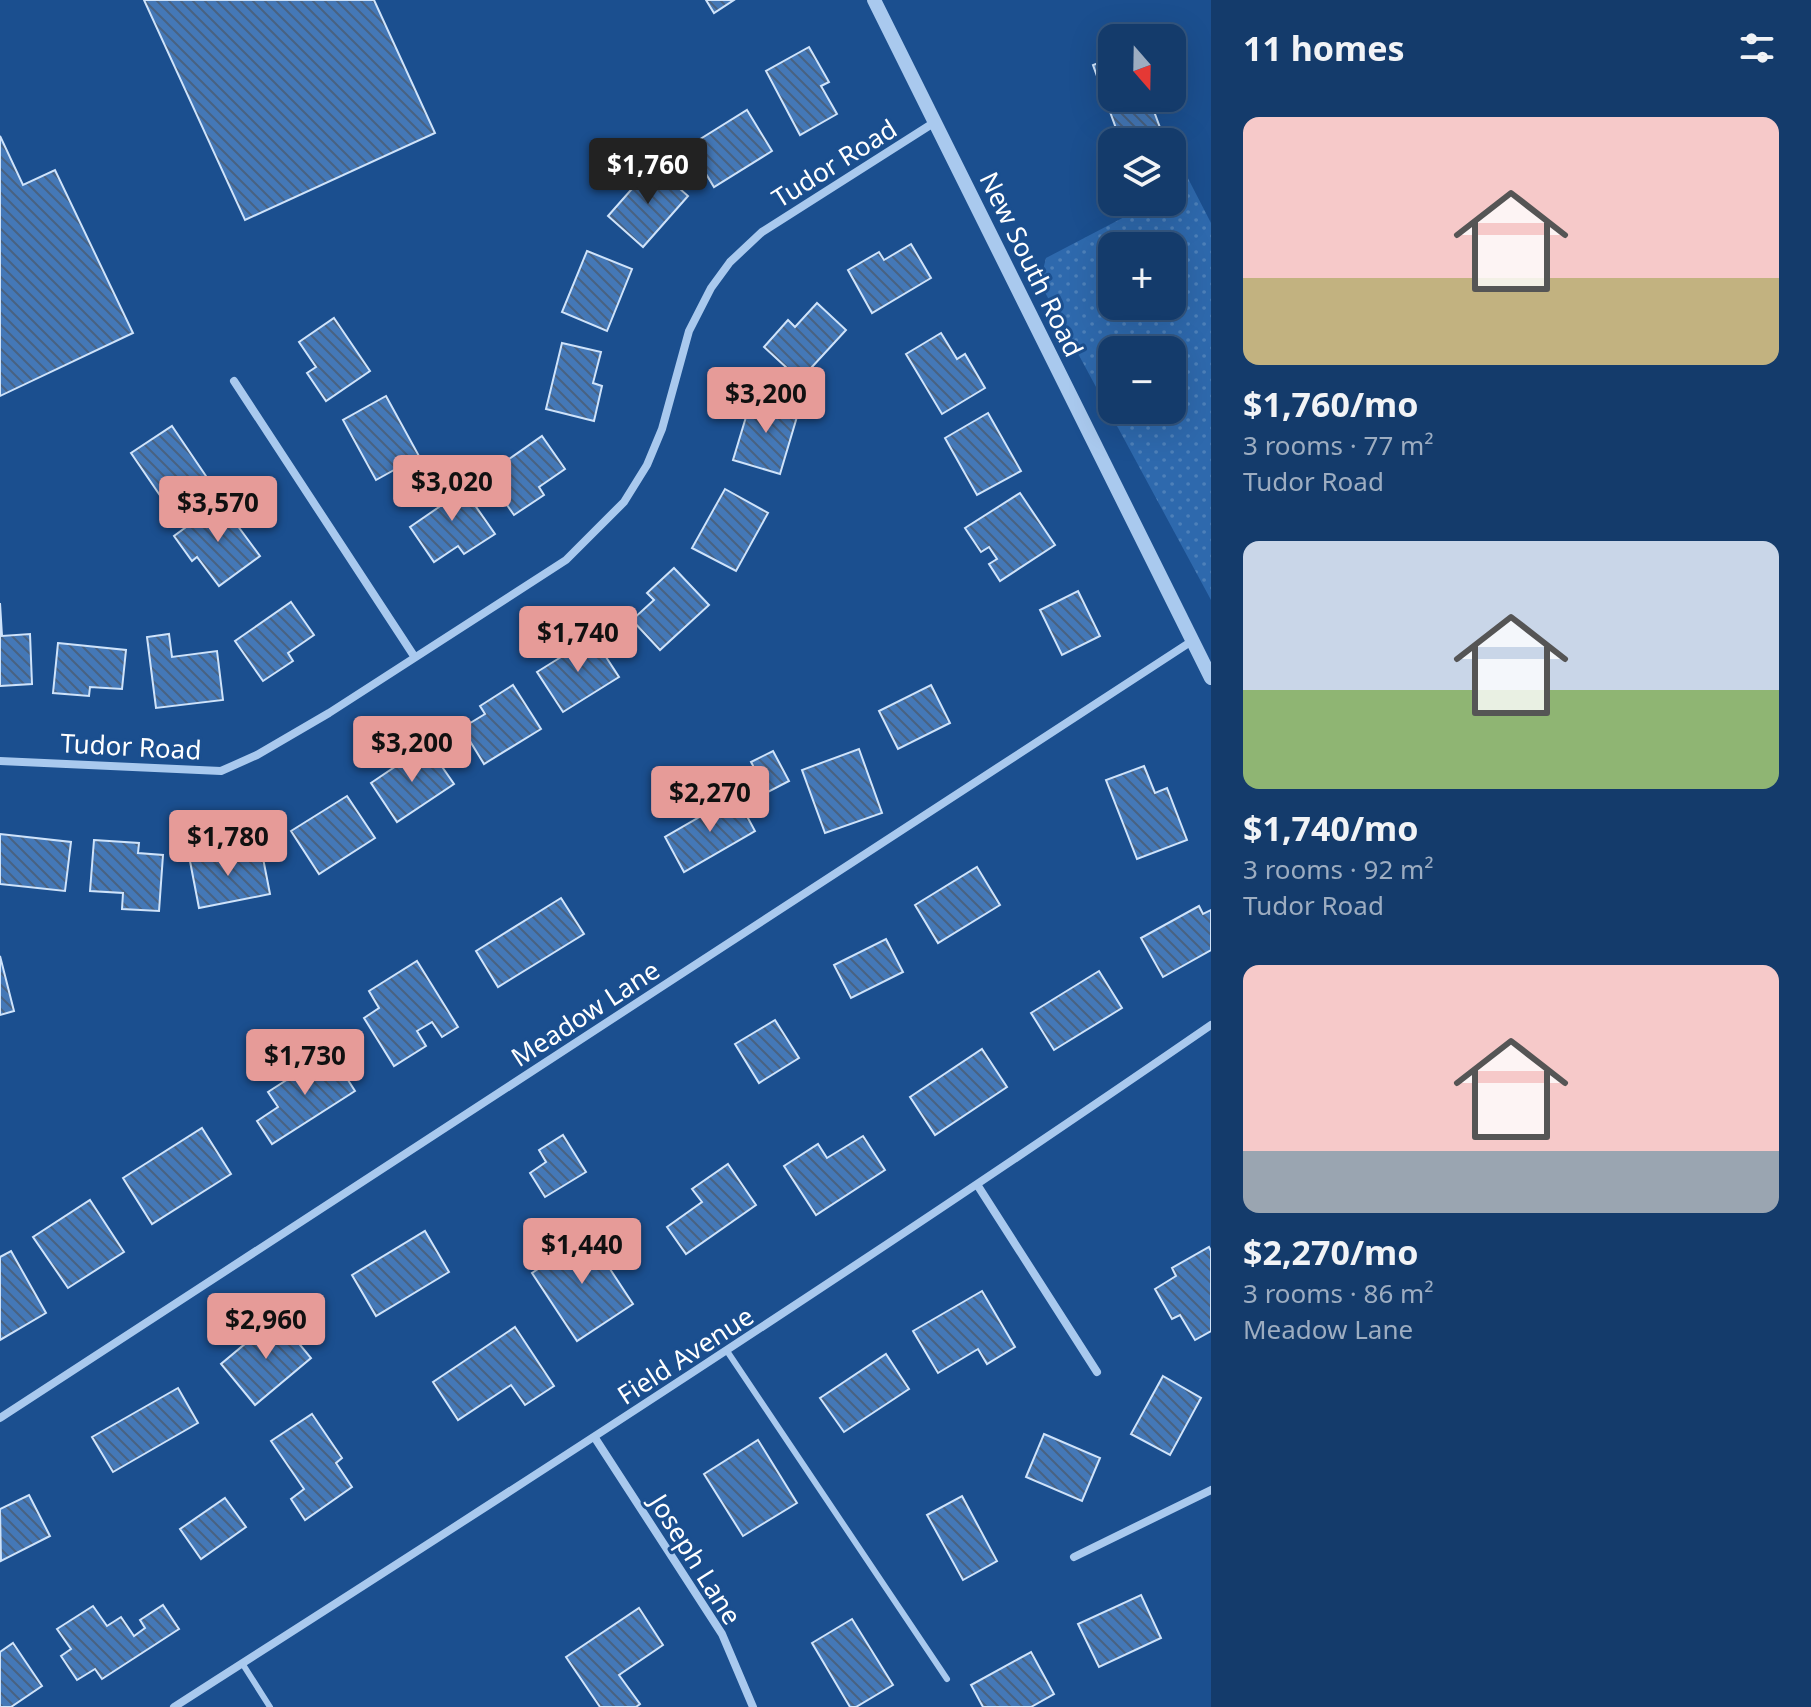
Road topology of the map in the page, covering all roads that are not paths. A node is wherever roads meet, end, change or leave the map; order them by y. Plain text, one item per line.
1 (874, 0) edge
2 (935, 122) junction
3 (234, 381) dead end
4 (1192, 641) junction
5 (414, 656) junction
6 (1211, 678) edge
7 (0, 761) edge
8 (1211, 1025) edge
9 (978, 1186) junction
10 (727, 1351) junction
11 (1097, 1372) dead end
12 (0, 1418) edge
13 (595, 1438) junction
14 (1211, 1490) edge
15 (1074, 1557) dead end
16 (242, 1663) junction
17 (947, 1679) dead end
18 (174, 1707) edge
19 (270, 1707) edge
20 (753, 1707) edge

1 - 2 street, New South Road
2 - 4 street, New South Road
2 - 5 street, Tudor Road
3 - 5 street
4 - 6 street, New South Road
4 - 12 street, Meadow Lane
5 - 7 street, Tudor Road
8 - 9 street, Field Avenue
9 - 10 street, Field Avenue
9 - 11 street
10 - 13 street, Field Avenue
10 - 17 lane
13 - 16 street, Field Avenue
13 - 20 street, Joseph Lane
14 - 15 street
16 - 18 street, Field Avenue
16 - 19 lane

